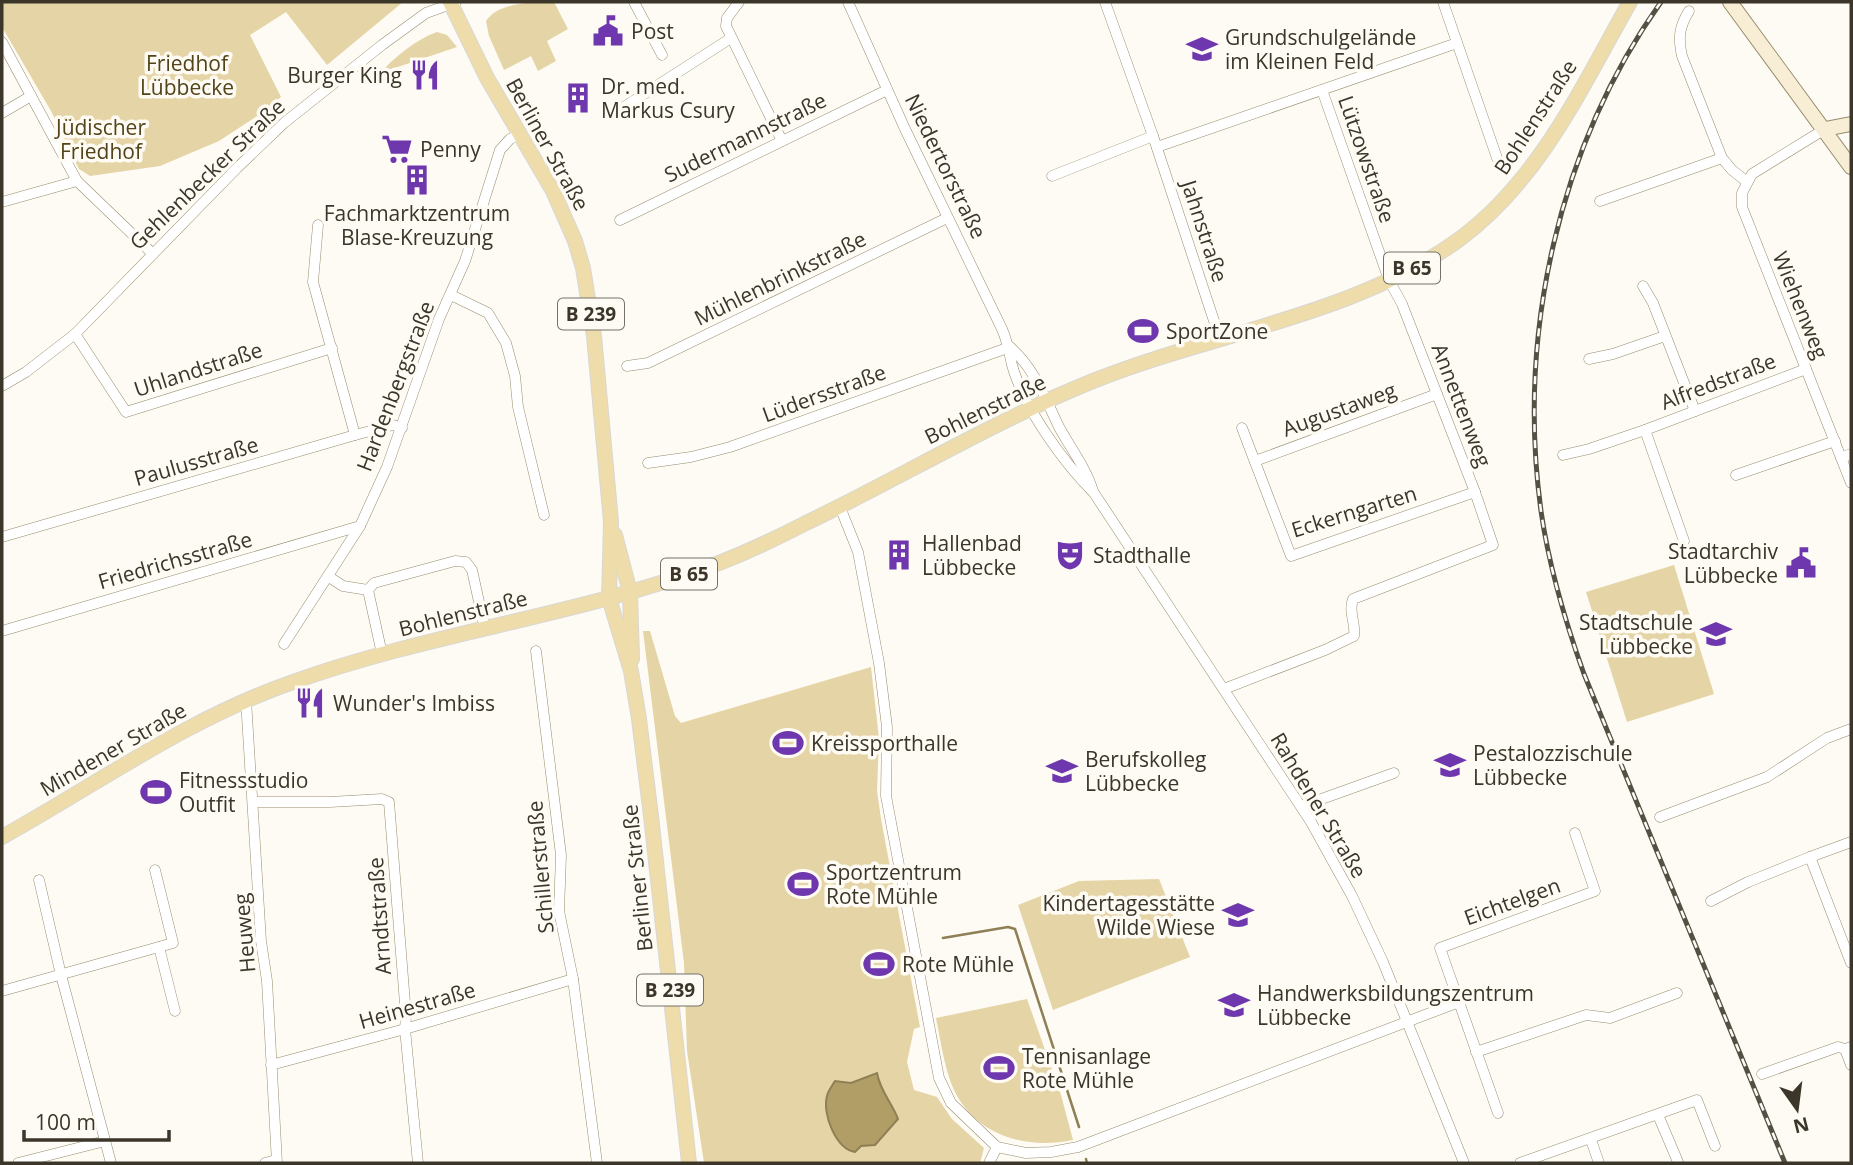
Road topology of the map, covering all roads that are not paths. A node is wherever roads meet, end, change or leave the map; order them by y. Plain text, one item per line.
1 (452, 2) edge
2 (634, 2) edge
3 (739, 2) edge
4 (848, 2) edge
5 (1105, 2) edge
6 (1443, 2) edge
7 (1630, 2) edge
8 (1730, 2) edge
9 (1689, 11) dead end
10 (731, 38) junction
11 (2, 42) edge
12 (1457, 43) junction
13 (662, 55) dead end
14 (887, 90) junction
15 (1322, 90) junction
16 (32, 96) junction
17 (2, 113) edge
18 (613, 114) dead end
19 (1851, 124) edge
20 (1825, 129) junction
21 (521, 133) junction
22 (1153, 136) junction
23 (782, 141) junction
24 (1157, 147) junction
25 (1722, 158) junction
26 (1502, 166) dead end
27 (1851, 167) edge
28 (1052, 176) dead end
29 (77, 181) junction
30 (1746, 181) junction
31 (1601, 201) dead end
32 (2, 202) edge
33 (947, 218) junction
34 (620, 220) dead end
35 (318, 225) dead end
36 (153, 254) junction
37 (1389, 280) junction
38 (1643, 286) dead end
39 (451, 295) junction
40 (75, 334) junction
41 (1665, 336) junction
42 (1220, 339) junction
43 (1010, 347) junction
44 (332, 348) junction
45 (1589, 359) dead end
46 (627, 366) dead end
47 (1806, 369) junction
48 (2, 386) edge
49 (1437, 394) junction
50 (1047, 401) junction
51 (1031, 408) junction
52 (1695, 411) junction
53 (402, 428) junction
54 (1242, 428) dead end
55 (1645, 430) junction
56 (355, 435) junction
57 (1835, 441) junction
58 (1563, 455) dead end
59 (1846, 456) edge
60 (1255, 461) junction
61 (648, 463) dead end
62 (1737, 475) dead end
63 (1851, 483) edge
64 (1475, 492) junction
65 (1094, 493) junction
66 (840, 507) junction
67 (544, 515) dead end
68 (611, 522) junction
69 (360, 526) junction
70 (2, 537) edge
71 (1684, 541) dead end
72 (329, 577) junction
73 (368, 590) junction
74 (630, 592) junction
75 (609, 598) junction
76 (485, 629) junction
77 (2, 631) edge
78 (284, 645) dead end
79 (536, 651) dead end
80 (382, 654) junction
81 (631, 671) junction
82 (1224, 689) junction
83 (246, 700) junction
84 (1851, 729) edge
85 (1394, 773) dead end
86 (254, 802) junction
87 (1302, 806) junction
88 (1660, 817) dead end
89 (1575, 833) dead end
90 (2, 837) edge
91 (1851, 842) edge
92 (1810, 857) junction
93 (155, 870) dead end
94 (39, 880) dead end
95 (1712, 901) dead end
96 (159, 947) junction
97 (1851, 963) edge
98 (61, 975) junction
99 (573, 979) junction
100 (2, 991) edge
101 (1677, 993) dead end
102 (1459, 1002) junction
103 (175, 1011) dead end
104 (1408, 1021) junction
105 (405, 1030) junction
106 (1848, 1048) edge
107 (1476, 1052) junction
108 (271, 1065) junction
109 (1851, 1065) edge
110 (1762, 1074) dead end
111 (1498, 1113) dead end
112 (1658, 1115) junction
113 (105, 1140) junction
114 (1591, 1140) junction
115 (1715, 1146) dead end
116 (997, 1147) junction
117 (277, 1162) edge
118 (1678, 1162) edge
119 (18, 1163) edge
120 (111, 1163) edge
121 (265, 1163) edge
122 (418, 1163) edge
123 (597, 1163) edge
124 (689, 1163) edge
125 (989, 1163) edge
126 (1464, 1163) edge
127 (1520, 1163) edge
128 (1600, 1163) edge

1 - 21 main road, Berliner Straße / B 239
1 - 36 street, Gehlenbecker Straße
2 - 13 street
3 - 10 street
4 - 14 street, Niedertorstraße
5 - 22 street, Jahnstraße
6 - 12 street
7 - 37 main road, Bohlenstraße / B 65
8 - 20 street
9 - 25 street
10 - 18 street
10 - 23 street
11 - 16 street
12 - 15 street, Lützowstraße
12 - 26 street
14 - 23 street, Sudermannstraße
14 - 33 street, Niedertorstraße
15 - 24 street, Lützowstraße
15 - 37 street, Lützowstraße
16 - 17 street
16 - 29 street
19 - 20 street
20 - 27 street
20 - 30 street
21 - 39 street, Hardenbergstraße
21 - 68 main road, Berliner Straße / B 239
22 - 24 street, Jahnstraße
22 - 28 street
23 - 34 street, Sudermannstraße
24 - 42 street, Jahnstraße
25 - 30 street
25 - 31 street
29 - 32 street
29 - 36 street
30 - 47 street, Wiehenweg
33 - 43 street, Niedertorstraße
33 - 46 street, Mühlenbrinkstraße
35 - 44 street
36 - 40 street, Gehlenbecker Straße
37 - 42 main road, Bohlenstraße / B 65
37 - 49 street, Annettenweg
38 - 41 street
39 - 53 street, Hardenbergstraße
39 - 67 street
40 - 44 street, Uhlandstraße
40 - 48 street, Gehlenbecker Straße
41 - 45 street
41 - 52 street
42 - 50 main road, Bohlenstraße / B 65
43 - 50 street, Niedertorstraße
43 - 51 street, Niedertorstraße
43 - 61 street, Lüdersstraße
44 - 56 street
47 - 52 street, Alfredstraße
47 - 57 street, Wiehenweg
49 - 60 street, Augustaweg
49 - 64 street, Annettenweg
50 - 51 main road, Bohlenstraße
50 - 65 street, Rahdener Straße
51 - 65 street, Rahdener Straße
51 - 66 main road, Bohlenstraße / B 65
52 - 55 street, Alfredstraße
53 - 56 street, Paulusstraße
53 - 69 street, Hardenbergstraße
54 - 60 street, Eckerngarten
55 - 58 street, Alfredstraße
55 - 71 street, Alfredstraße
56 - 70 street, Paulusstraße
57 - 59 street, Wiehenweg
57 - 62 street
59 - 63 street, Wiehenweg
60 - 64 street, Eckerngarten
64 - 82 street, Annettenweg
65 - 82 street, Rahdener Straße
66 - 74 main road, Bohlenstraße / B 65
66 - 116 street
68 - 74 main road, Berliner Straße / B 239
68 - 75 main road, Berliner Straße / B 239
69 - 72 street, Hardenbergstraße
69 - 77 street, Friedrichsstraße
72 - 73 street
72 - 78 street, Hardenbergstraße
73 - 76 street
73 - 80 street
74 - 75 main road, Bohlenstraße / B 65
74 - 81 main road, Berliner Straße / B 239
75 - 76 main road, Bohlenstraße / B 65
75 - 81 main road, Berliner Straße / B 239
76 - 80 main road, Bohlenstraße / B 65
79 - 99 street, Schillerstraße
80 - 83 main road, Bohlenstraße / B 65
81 - 124 main road, Berliner Straße / B 239
82 - 87 street, Rahdener Straße
83 - 86 street, Heuweg
83 - 90 main road, Mindener Straße / B 65
84 - 88 street
85 - 87 street
86 - 105 street, Arndtstraße
86 - 108 street, Heuweg
87 - 104 street, Rahdener Straße
89 - 102 street, Eichtelgen
91 - 92 street
92 - 95 street
92 - 97 street
93 - 96 street
94 - 98 street
96 - 98 street
96 - 103 street
98 - 100 street
98 - 113 street
99 - 105 street, Heinestraße
99 - 123 street, Schillerstraße
101 - 107 street
102 - 104 street
102 - 107 street, Eichtelgen
104 - 116 street
104 - 126 street, Rahdener Straße
105 - 108 street, Heinestraße
105 - 122 street, Arndtstraße
106 - 109 street
106 - 110 street
107 - 111 street, Eichtelgen
108 - 117 street, Heuweg
112 - 114 street
112 - 115 street
112 - 118 street
113 - 119 street
113 - 120 street
114 - 127 street
114 - 128 street
116 - 125 street
117 - 121 street

